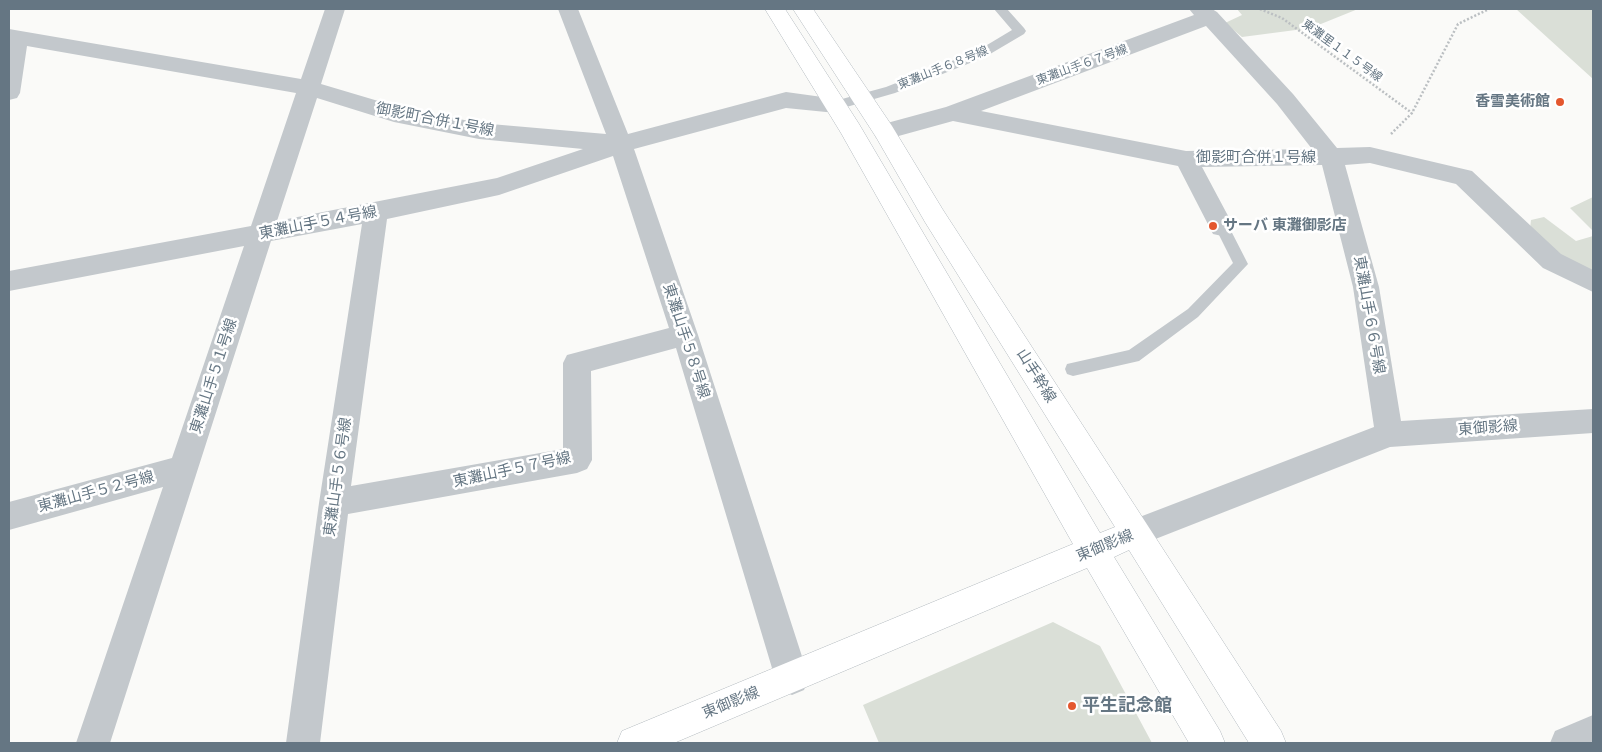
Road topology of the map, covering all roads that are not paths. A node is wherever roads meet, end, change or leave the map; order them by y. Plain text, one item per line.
1 (335, 9) edge
2 (568, 9) edge
3 (775, 9) edge
4 (803, 9) edge
5 (1000, 9) edge
6 (1205, 13) edge
7 (13, 37) edge
8 (309, 88) junction
9 (9, 93) edge
10 (849, 101) junction
11 (953, 113) junction
12 (884, 132) junction
13 (621, 144) junction
14 (1331, 158) junction
15 (1186, 159) junction
16 (376, 212) junction
17 (1222, 227) joint
18 (259, 234) junction
19 (9, 281) edge
20 (1593, 282) edge
21 (685, 336) junction
22 (1073, 369) dead end
23 (1593, 421) edge
24 (1389, 434) junction
25 (184, 468) junction
26 (334, 504) junction
27 (9, 516) edge
28 (1136, 533) junction
29 (1094, 550) junction
30 (792, 678) junction
31 (1593, 732) edge
32 (93, 743) edge
33 (303, 743) edge
34 (634, 743) edge
35 (1208, 743) edge
36 (1269, 743) edge
37 (1567, 743) edge

1 - 8 street, 東灘山手５１号線
2 - 13 street, 東灘山手５８号線
3 - 10 street, 山手幹線
4 - 10 street, 山手幹線
5 - 10 lane, 東灘山手６８号線
6 - 11 street, 東灘山手６７号線
6 - 14 street, 東灘山手６６号線
7 - 8 street, 御影町合併１号線
7 - 9 street
8 - 13 street, 御影町合併１号線
8 - 18 street, 東灘山手５１号線
10 - 12 street, 山手幹線
10 - 13 street, 御影町合併１号線
10 - 29 street, 山手幹線
11 - 12 street, 御影町合併１号線
11 - 15 street, 御影町合併１号線
12 - 28 street, 山手幹線
13 - 16 street, 東灘山手５４号線
13 - 21 street, 東灘山手５８号線
14 - 15 street, 御影町合併１号線
14 - 20 street, 御影町合併１号線
14 - 24 street, 東灘山手６６号線
15 - 17 street
16 - 18 street, 東灘山手５４号線
16 - 26 street, 東灘山手５６号線
17 - 22 lane
18 - 19 street, 東灘山手５４号線
18 - 25 street, 東灘山手５１号線
21 - 26 street, 東灘山手５７号線
21 - 30 street, 東灘山手５８号線
23 - 24 street, 東御影線
24 - 28 street, 東御影線
25 - 27 street, 東灘山手５２号線
25 - 32 street, 東灘山手５１号線
26 - 33 street, 東灘山手５６号線
28 - 29 street, 東御影線
28 - 36 street, 山手幹線
29 - 30 street, 東御影線
29 - 35 street, 山手幹線
30 - 34 street, 東御影線
31 - 37 street

